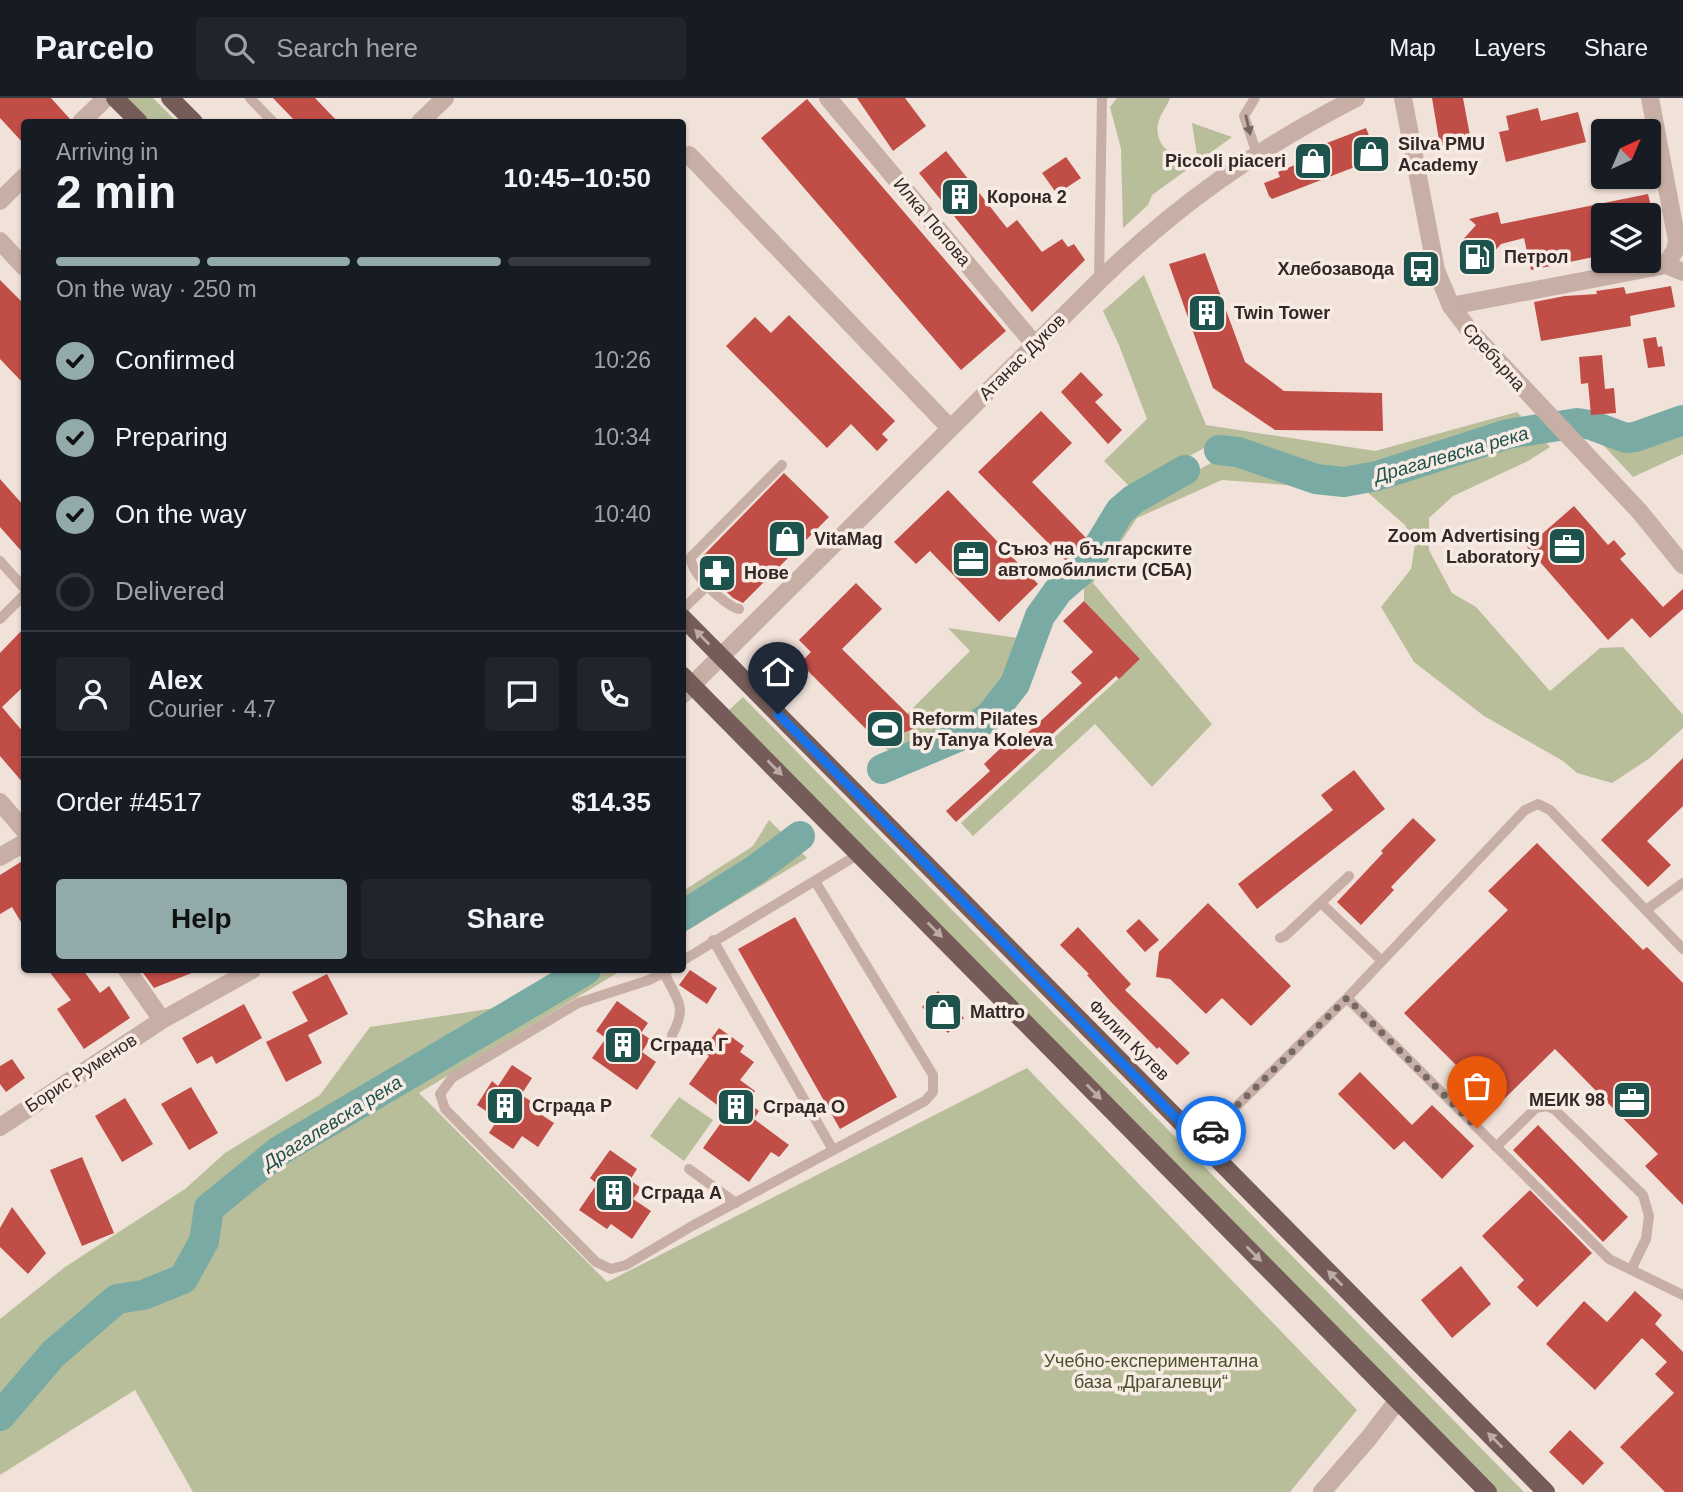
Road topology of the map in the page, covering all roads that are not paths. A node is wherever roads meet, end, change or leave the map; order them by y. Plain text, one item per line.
1 (106, 98) edge
2 (115, 98) edge
3 (170, 98) edge
4 (250, 98) edge
5 (445, 98) edge
6 (828, 98) edge
7 (1102, 98) edge
8 (1255, 98) edge
9 (1356, 98) edge
10 (1403, 98) edge
11 (1650, 98) edge
12 (84, 119) edge
13 (136, 119) edge
14 (191, 119) edge
15 (270, 119) edge
16 (423, 119) edge
17 (1257, 154) junction
18 (689, 155) dead end
19 (21, 180) edge
20 (0, 201) edge
21 (0, 241) edge
22 (21, 264) edge
23 (1666, 265) junction
24 (1683, 272) edge
25 (1099, 281) junction
26 (1451, 306) junction
27 (1035, 345) junction
28 (950, 428) junction
29 (782, 465) dead end
30 (0, 561) edge
31 (1683, 565) edge
32 (21, 585) edge
33 (708, 585) junction
34 (21, 598) edge
35 (686, 606) edge
36 (739, 609) dead end
37 (0, 619) edge
38 (686, 621) edge
39 (721, 656) junction
40 (686, 685) edge
41 (0, 802) edge
42 (21, 826) edge
43 (21, 845) edge
44 (859, 854) junction
45 (0, 857) edge
46 (1349, 876) dead end
47 (815, 881) junction
48 (1683, 883) edge
49 (1321, 904) junction
50 (1646, 910) junction
51 (1280, 938) dead end
52 (713, 940) junction
53 (1683, 949) edge
54 (686, 958) edge
55 (1382, 961) junction
56 (129, 973) edge
57 (247, 973) edge
58 (661, 973) edge
59 (667, 973) edge
60 (1347, 998) junction
61 (162, 1020) junction
62 (672, 1035) dead end
63 (0, 1127) edge
64 (1200, 1142) junction
65 (1496, 1147) junction
66 (833, 1150) junction
67 (689, 1169) dead end
68 (736, 1203) junction
69 (1631, 1270) junction
70 (1683, 1295) edge
71 (1398, 1400) junction
72 (1322, 1492) edge
73 (1488, 1492) edge
74 (1546, 1492) edge

1 - 12 street
2 - 13 main road
3 - 14 main road
4 - 15 lane
5 - 16 street
6 - 27 street, Илка Попова
7 - 25 lane
8 -> 17 lane
9 - 17 street, Атанас Дуков
10 - 26 street, Сребърна
11 - 23 street
17 - 25 street, Атанас Дуков
18 - 28 street
19 - 20 street
21 - 22 street
23 - 24 street
23 - 26 street
25 - 27 street, Атанас Дуков
26 - 31 street, Сребърна
27 - 28 street, Атанас Дуков
28 - 39 street, Атанас Дуков
29 - 33 lane
30 - 32 lane
33 - 35 lane
33 - 36 lane
34 - 37 lane
39 -> 38 main road, Филип Кутев
39 - 40 street, Атанас Дуков
39 - 64 main road, Филип Кутев
40 -> 44 main road
41 - 42 street
43 - 45 street
44 - 47 lane
44 -> 71 main road
46 - 49 lane
47 - 52 lane
47 - 66 lane
48 - 50 lane
49 - 51 lane
49 - 55 lane
50 - 53 lane
50 - 55 lane
52 - 54 lane
52 - 66 lane
55 - 60 lane
56 - 61 street
57 - 61 street, Борис Руменов
58 - 68 lane
59 - 62 lane
60 - 64 lane
60 - 65 lane
61 - 63 street, Борис Руменов
74 -> 64 main road, Филип Кутев
65 - 69 lane
65 - 69 lane
66 - 68 lane
67 - 68 lane
69 - 70 lane
71 - 72 street
71 - 73 main road

